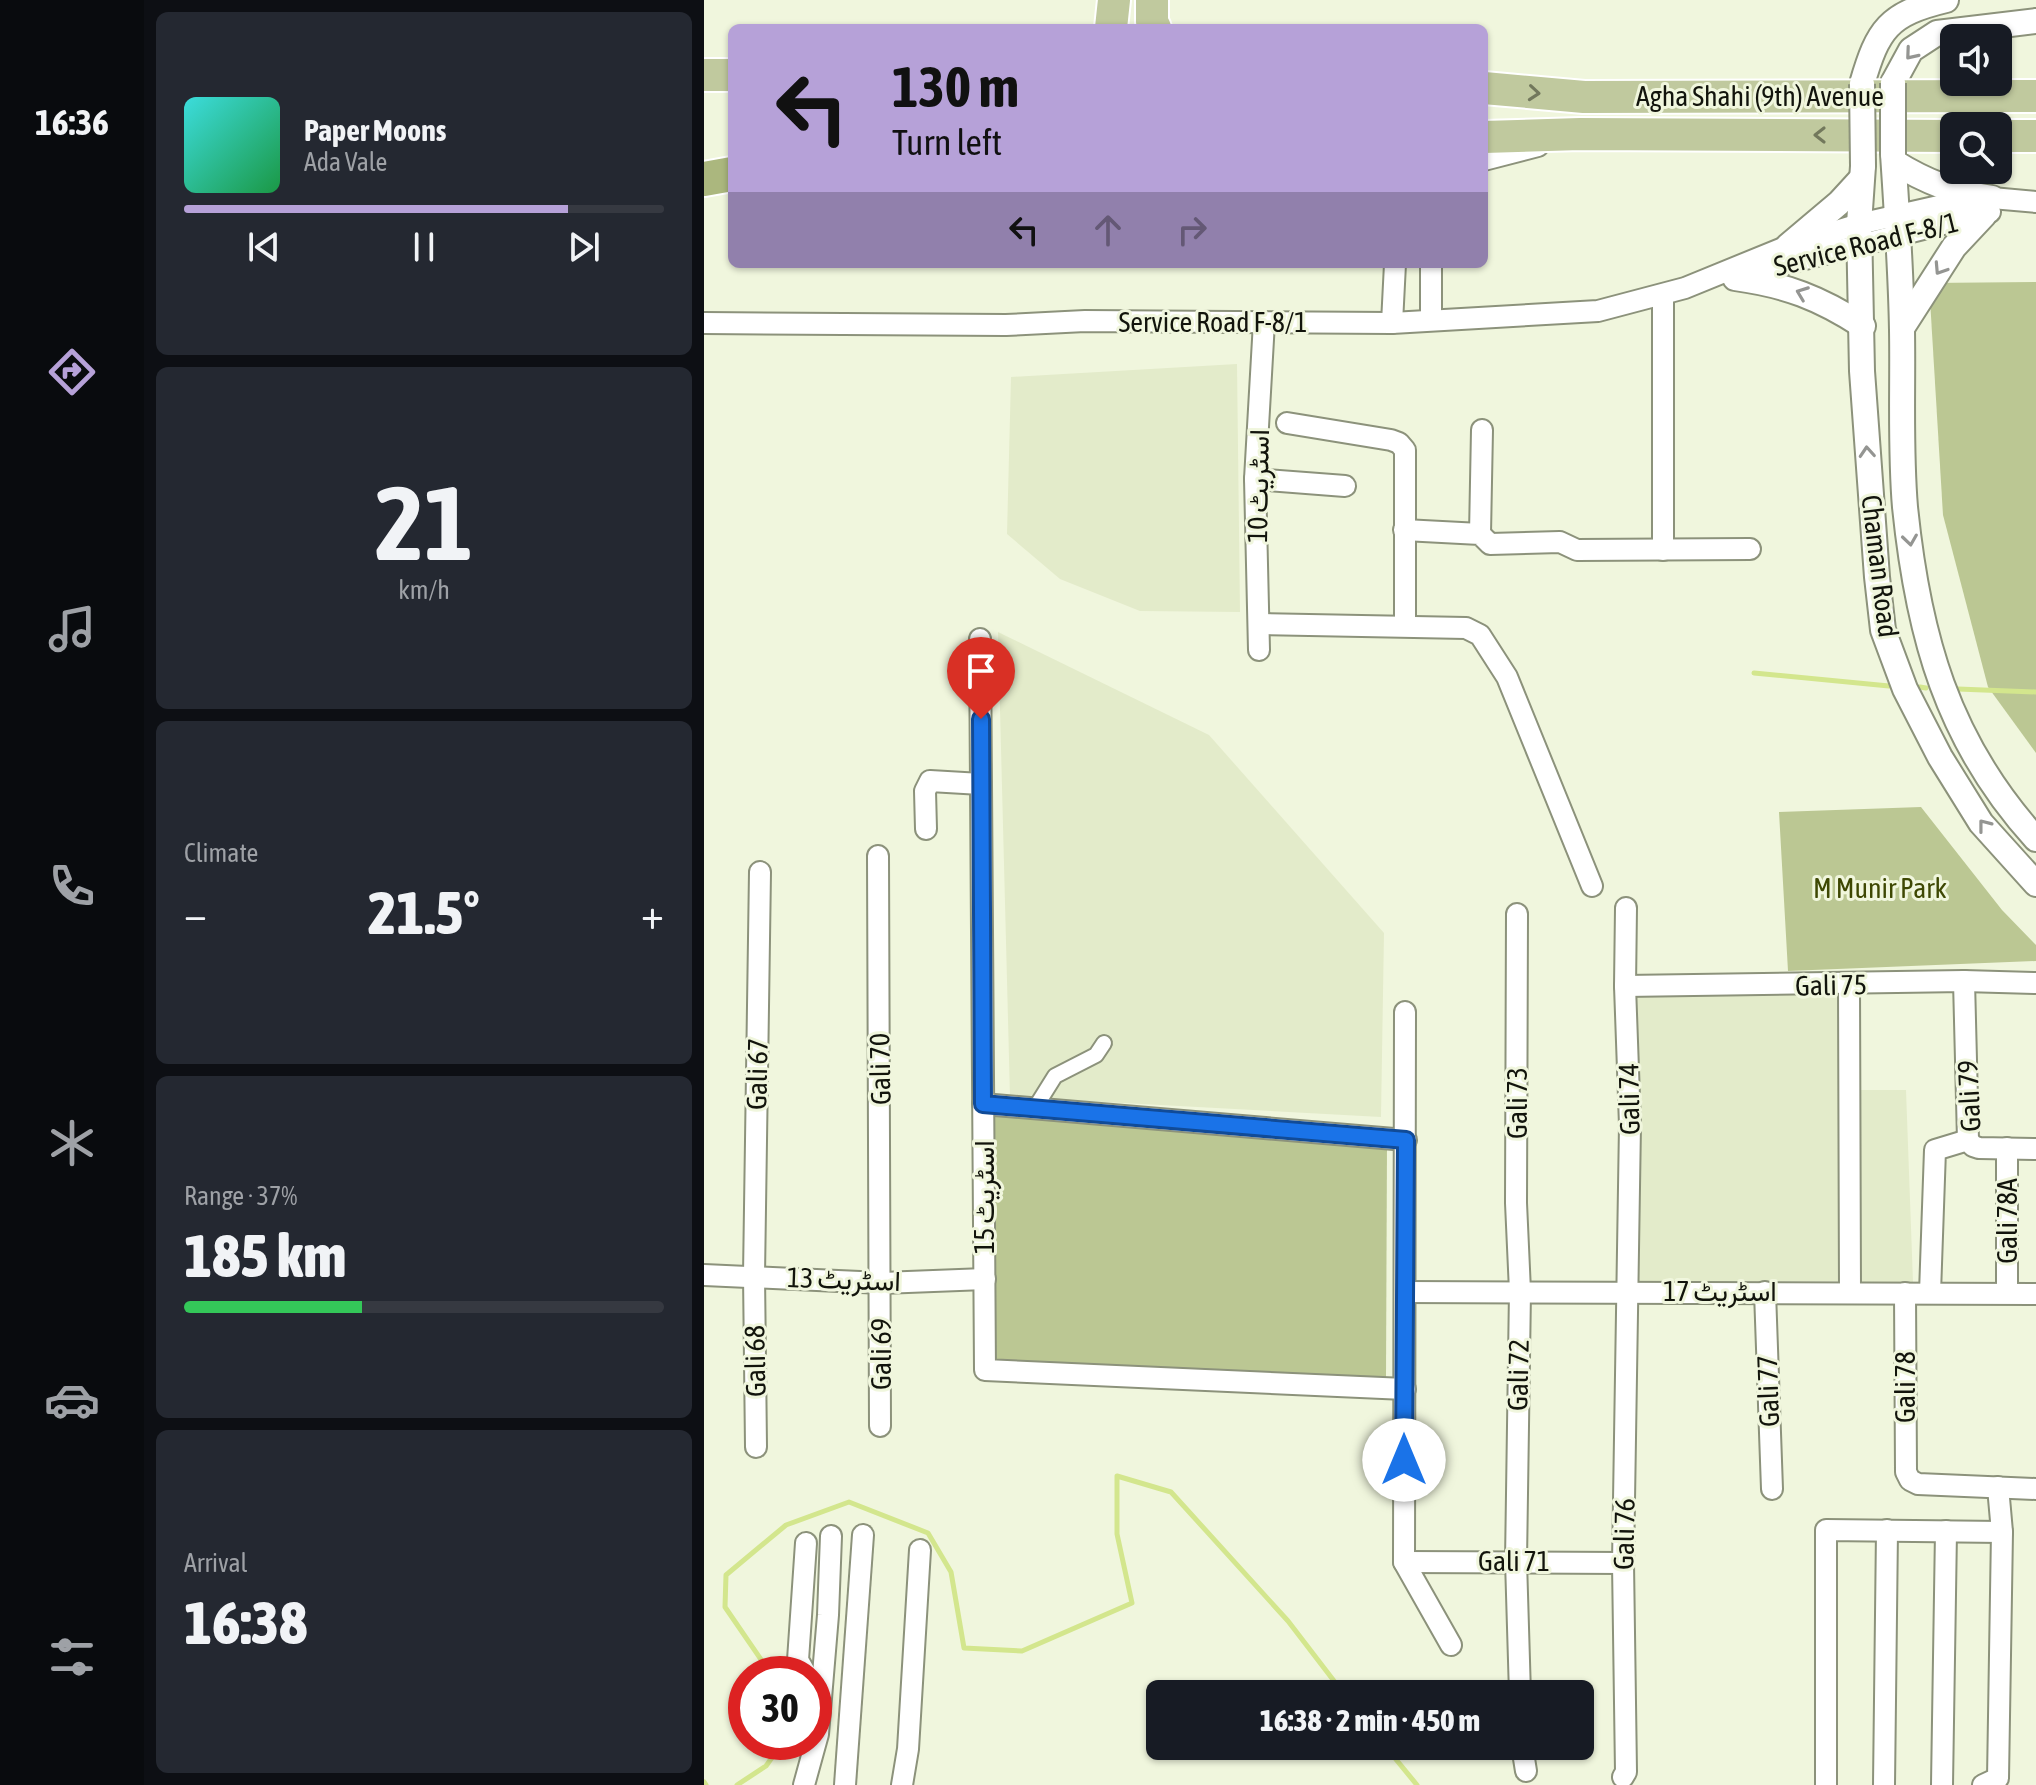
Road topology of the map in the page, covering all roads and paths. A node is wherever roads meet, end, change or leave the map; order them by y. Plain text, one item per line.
1 (1946, 0) edge
2 (2036, 21) edge
3 (704, 75) edge
4 (728, 75) edge
5 (1488, 88) edge
6 (2036, 96) edge
7 (1580, 134) junction
8 (1940, 136) edge
9 (2012, 136) edge
10 (2036, 136) edge
11 (1488, 137) edge
12 (1894, 158) junction
13 (1488, 159) edge
14 (704, 166) edge
15 (728, 166) edge
16 (1862, 172) junction
17 (728, 175) edge
18 (704, 179) edge
19 (2036, 202) edge
20 (1996, 205) junction
21 (1860, 224) junction
22 (1897, 227) junction
23 (1788, 246) junction
24 (1395, 268) edge
25 (1431, 268) edge
26 (1726, 277) junction
27 (1663, 295) junction
28 (1431, 320) junction
29 (1264, 322) junction
30 (704, 323) edge
31 (1392, 323) junction
32 (1863, 326) junction
33 (1902, 328) junction
34 (1287, 423) dead end
35 (1482, 430) dead end
36 (1255, 479) junction
37 (1345, 486) dead end
38 (1404, 530) junction
39 (1480, 534) junction
40 (1750, 549) dead end
41 (1663, 550) junction
42 (1259, 624) junction
43 (1405, 626) junction
44 (980, 639) dead end
45 (1259, 650) dead end
46 (981, 784) junction
47 (926, 829) dead end
48 (2036, 839) edge
49 (878, 856) dead end
50 (760, 872) dead end
51 (2036, 884) edge
52 (1592, 886) dead end
53 (1626, 908) dead end
54 (1517, 914) dead end
55 (1964, 981) junction
56 (2036, 983) edge
57 (1849, 985) junction
58 (1625, 986) junction
59 (1405, 1012) dead end
60 (1104, 1043) dead end
61 (983, 1104) junction
62 (1035, 1108) junction
63 (1406, 1140) junction
64 (1968, 1140) junction
65 (2007, 1148) junction
66 (2036, 1149) edge
67 (704, 1275) edge
68 (754, 1275) junction
69 (985, 1279) junction
70 (882, 1283) junction
71 (1520, 1291) junction
72 (1627, 1291) junction
73 (1850, 1291) junction
74 (1405, 1292) junction
75 (1765, 1292) junction
76 (1905, 1293) junction
77 (1930, 1293) junction
78 (2007, 1293) junction
79 (2036, 1294) edge
80 (1405, 1389) junction
81 (880, 1426) dead end
82 (756, 1447) dead end
83 (1998, 1487) junction
84 (1772, 1489) dead end
85 (2036, 1489) edge
86 (1887, 1530) junction
87 (1946, 1531) junction
88 (2002, 1532) junction
89 (863, 1535) dead end
90 (831, 1536) dead end
91 (806, 1543) dead end
92 (920, 1550) dead end
93 (1516, 1561) junction
94 (1404, 1562) junction
95 (1623, 1563) junction
96 (1451, 1645) dead end
97 (798, 1656) edge
98 (823, 1656) edge
99 (1520, 1680) edge
100 (811, 1760) edge
101 (1623, 1777) dead end
102 (804, 1785) edge
103 (845, 1785) edge
104 (902, 1785) edge
105 (1826, 1785) edge
106 (1884, 1785) edge
107 (1942, 1785) edge
108 (1983, 1785) edge

1 - 16 street, Chaman Road, bridge
2 -> 12 street, Chaman Road, bridge
3 - 4 main road
5 -> 6 main road, Agha Shahi (9th) Avenue
8 -> 7 main road, Agha Shahi (9th) Avenue
7 - 11 main road, Agha Shahi (9th) Avenue
7 - 13 street
9 - 10 main road
12 - 20 street
12 - 22 street, Chaman Road
14 - 15 main road
16 - 21 street, Chaman Road
16 - 23 street
17 - 18 highway
19 - 20 street, Service Road F-8/1
20 - 22 street, Service Road F-8/1
20 -> 33 street
21 - 22 street, Service Road F-8/1
21 - 23 street, Service Road F-8/1
21 - 26 street, Service Road F-8/1
21 - 32 street, Chaman Road
22 - 33 street, Chaman Road
23 - 26 street, Service Road F-8/1
24 - 31 street
25 - 28 street
26 - 27 street, Service Road F-8/1
32 -> 26 street
27 - 28 street, Service Road F-8/1
27 - 41 street
28 - 31 street, Service Road F-8/1
29 - 30 street, Service Road F-8/1
29 - 31 street, Service Road F-8/1
29 - 36 street, اسٹریٹ 10
51 -> 32 street, Chaman Road
33 -> 48 street, Chaman Road
34 - 38 street
35 - 39 street
36 - 37 street
36 - 42 street, اسٹریٹ 10
38 - 39 street
38 - 43 street
39 - 41 street
40 - 41 street
42 - 43 street
42 - 45 street, اسٹریٹ 10
43 - 52 street
44 - 46 street, اسٹریٹ 15
46 - 47 street
46 - 61 street, اسٹریٹ 15
49 - 70 street, Gali 70
50 - 68 street, Gali 67
53 - 58 street, Gali 74
54 - 71 street, Gali 73
55 - 56 street, Gali 75
55 - 57 street, Gali 75
55 - 64 street, Gali 79
57 - 58 street, Gali 75
57 - 73 street
58 - 72 street, Gali 74
59 - 63 street
60 - 62 street
61 - 62 street
61 - 69 street, اسٹریٹ 15
62 - 63 street
63 - 74 street
64 - 65 street, Gali 79
64 - 77 street
65 - 66 street, Gali 79
65 - 78 street, Gali 78A
67 - 68 street, اسٹریٹ 13
68 - 70 street, اسٹریٹ 13
68 - 82 street, Gali 68
69 - 70 street, اسٹریٹ 13
69 - 80 street, اسٹریٹ 15
70 - 81 street, Gali 69
71 - 72 street, اسٹریٹ 17
71 - 74 street, اسٹریٹ 17
71 - 93 street, Gali 72
72 - 75 street, اسٹریٹ 17
72 - 95 street, Gali 76
73 - 75 street, اسٹریٹ 17
73 - 76 street, اسٹریٹ 17
74 - 80 street
75 - 84 street, Gali 77
76 - 77 street, اسٹریٹ 17
76 - 83 street, Gali 78
77 - 78 street, اسٹریٹ 17
78 - 79 street, اسٹریٹ 17
80 - 94 street
83 - 85 street
83 - 88 street
86 - 87 street
86 - 105 street
86 - 106 street
87 - 88 street
87 - 107 street
88 - 108 street
89 - 103 street
90 - 98 street
91 - 97 street
92 - 104 street
93 - 94 street, Gali 71
93 - 95 street, Gali 71
93 - 99 street
94 - 96 street
95 - 101 street, Gali 76
100 - 102 street

